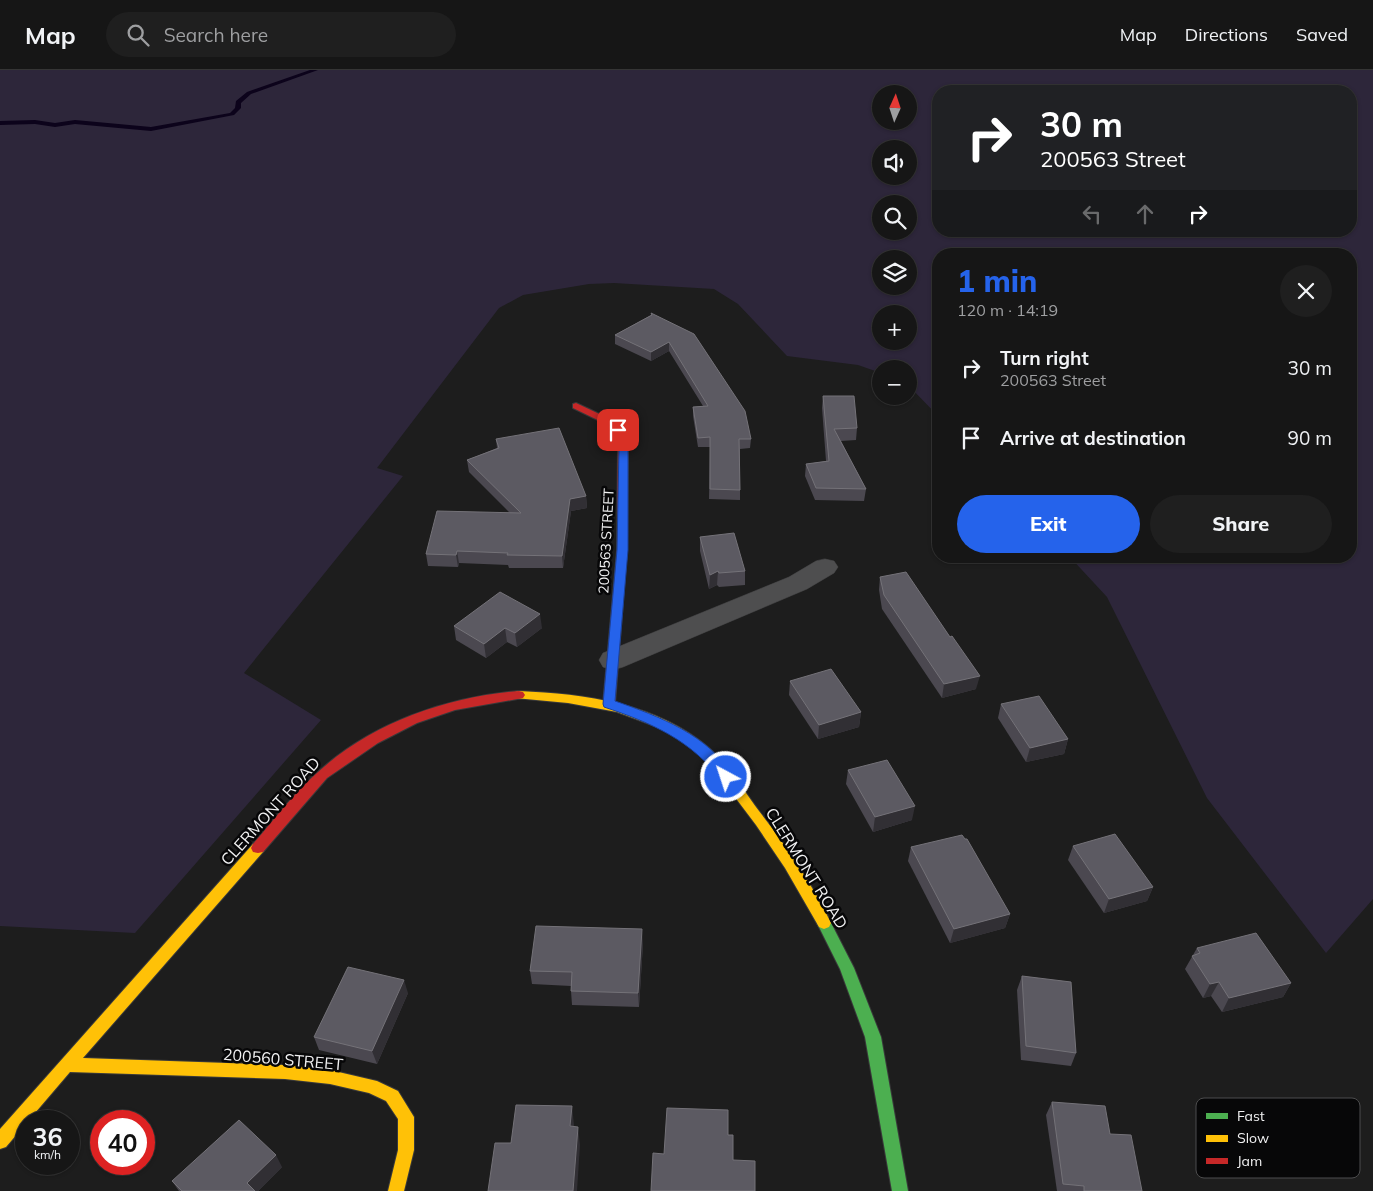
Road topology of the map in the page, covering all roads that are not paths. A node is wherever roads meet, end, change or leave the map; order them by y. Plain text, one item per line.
1 (576, 406) dead end
2 (824, 567) dead end
3 (613, 660) junction
4 (609, 704) junction
5 (68, 1065) junction
6 (0, 1141) edge
7 (396, 1191) edge
8 (900, 1191) edge

1 - 3 street, 200563 STREET
2 - 3 street
3 - 4 street, 200563 STREET
4 - 5 street, CLERMONT ROAD
4 - 8 street, CLERMONT ROAD
5 - 6 street, CLERMONT ROAD
5 - 7 street, 200560 STREET

